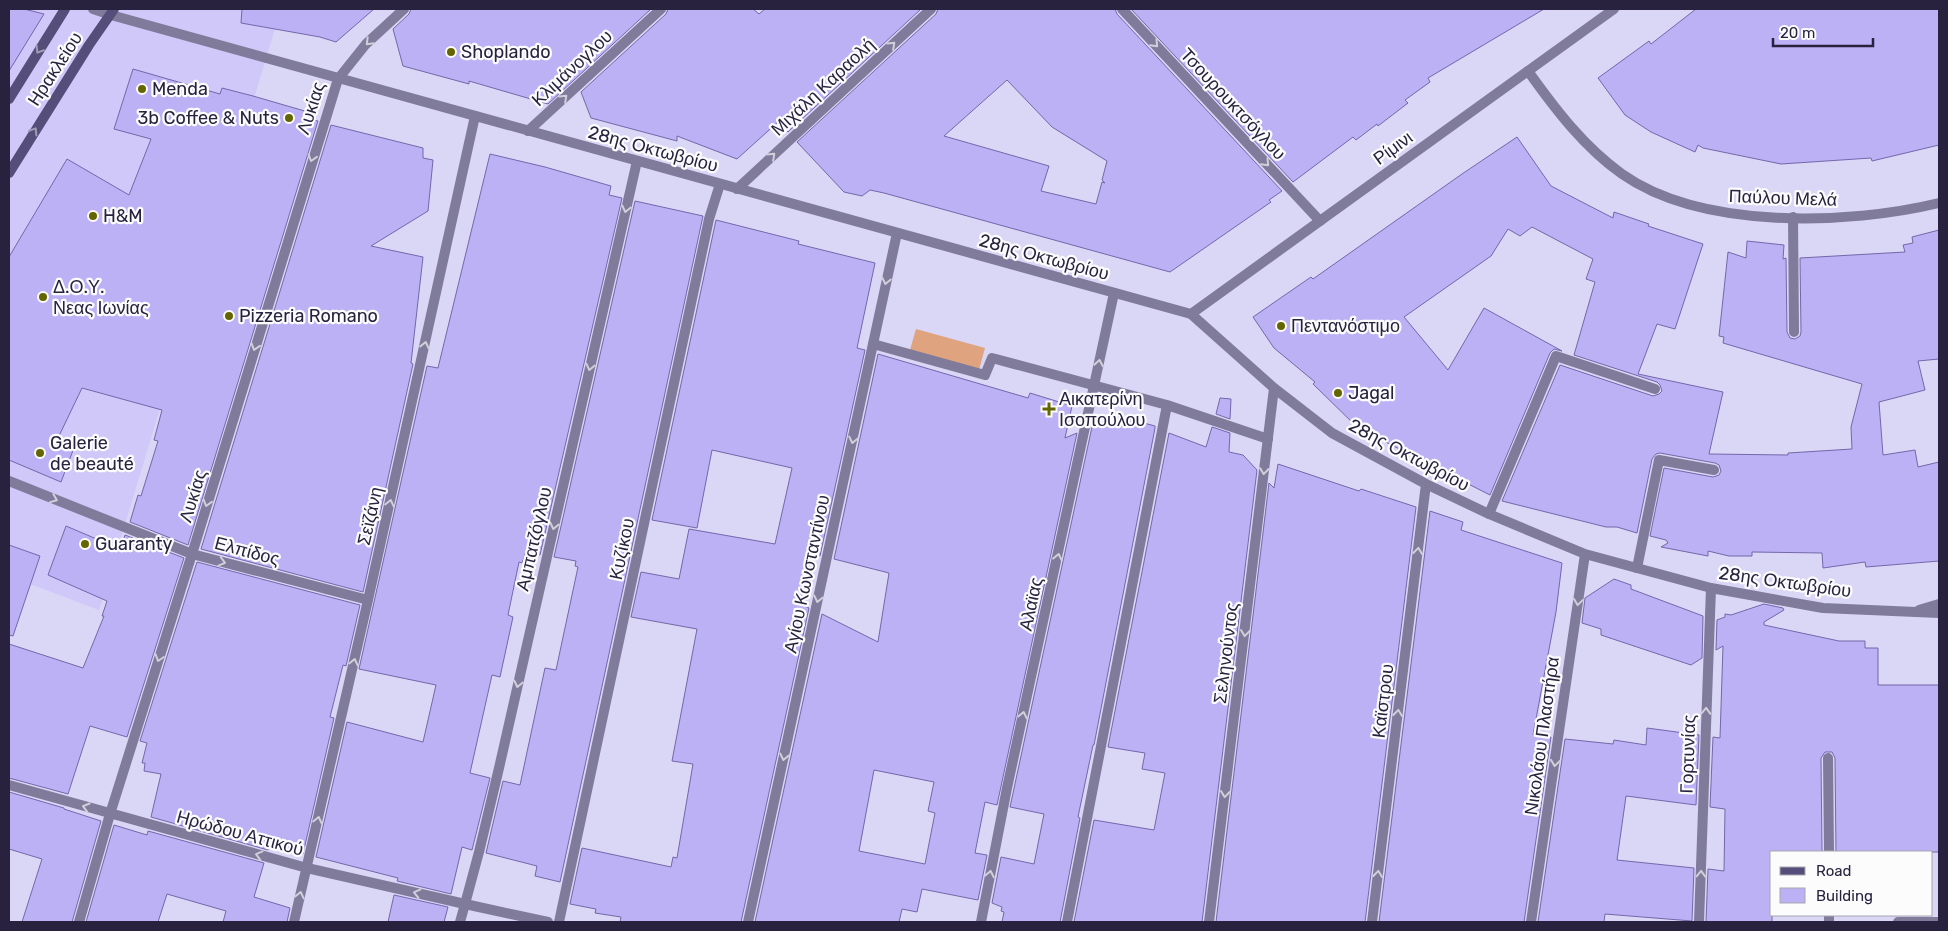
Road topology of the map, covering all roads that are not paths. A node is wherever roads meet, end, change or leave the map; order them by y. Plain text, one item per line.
1 (66, 9) edge
2 (92, 9) edge
3 (404, 9) edge
4 (661, 9) edge
5 (931, 9) edge
6 (1122, 9) edge
7 (1614, 9) edge
8 (112, 12) edge
9 (1528, 71) junction
10 (338, 79) junction
11 (9, 99) edge
12 (475, 116) junction
13 (528, 131) junction
14 (636, 161) junction
15 (9, 173) edge
16 (720, 184) junction
17 (737, 189) junction
18 (1939, 203) edge
19 (1792, 217) junction
20 (1320, 221) junction
21 (897, 233) junction
22 (1114, 293) junction
23 (1191, 314) junction
24 (1794, 332) dead end
25 (874, 344) junction
26 (1095, 385) junction
27 (1274, 388) junction
28 (1655, 389) dead end
29 (1166, 405) junction
30 (1268, 438) junction
31 (1714, 470) dead end
32 (9, 481) edge
33 (1426, 484) junction
34 (1490, 514) junction
35 (192, 554) junction
36 (1585, 554) junction
37 (1637, 568) junction
38 (1711, 588) junction
39 (368, 600) junction
40 (1939, 604) edge
41 (1912, 612) junction
42 (1939, 613) edge
43 (1828, 758) dead end
44 (9, 785) edge
45 (110, 814) junction
46 (1829, 851) edge
47 (307, 868) junction
48 (465, 904) junction
49 (79, 922) edge
50 (294, 922) edge
51 (460, 922) edge
52 (548, 922) edge
53 (559, 922) edge
54 (748, 922) edge
55 (981, 922) edge
56 (1067, 922) edge
57 (1209, 922) edge
58 (1372, 922) edge
59 (1531, 922) edge
60 (1699, 922) edge
61 (1898, 922) edge
62 (1939, 922) edge

1 -> 11 main road, Ηρακλείου
2 - 8 street, 28ης Οκτωβρίου
3 -> 10 street
13 -> 4 street, Κλιμάνογλου
17 -> 5 street, Μιχάλη Καραολή
6 -> 20 street, Τσουρουκτσόγλου
7 - 9 street, Ρίμινι
8 - 10 street, 28ης Οκτωβρίου
15 -> 8 main road, Ηρακλείου
9 - 19 street, Παύλου Μελά
9 - 20 street, Ρίμινι
10 - 12 street, 28ης Οκτωβρίου
10 -> 35 street, Λυκίας
12 - 13 street, 28ης Οκτωβρίου
39 -> 12 street, Σεϊζάνη
13 - 14 street, 28ης Οκτωβρίου
14 - 16 street, 28ης Οκτωβρίου
14 -> 48 street, Αμπατζόγλου
16 - 17 street, 28ης Οκτωβρίου
16 - 53 street, Κυζίκου
17 - 21 street, 28ης Οκτωβρίου
18 - 19 street, Παύλου Μελά
19 - 24 street
20 - 23 street, Ρίμινι
21 - 22 street, 28ης Οκτωβρίου
21 -> 25 street, Αγίου Κωνσταντίνου
22 - 23 street, 28ης Οκτωβρίου
26 -> 22 street, Αλαϊας
23 - 27 street, 28ης Οκτωβρίου
25 - 26 street
25 -> 54 street, Αγίου Κωνσταντίνου
26 - 29 street
55 -> 26 street, Αλαϊας
27 - 30 street, Σεληνούντος
27 - 33 street, 28ης Οκτωβρίου
28 - 34 street
29 - 30 street
29 - 56 street
30 -> 57 street, Σεληνούντος
31 - 37 street
32 -> 35 street, Ελπίδος
33 - 34 street, 28ης Οκτωβρίου
58 -> 33 street, Καϊστρου
34 - 36 street, 28ης Οκτωβρίου
35 -> 39 street, Ελπίδος
35 -> 45 street, Λυκίας
36 - 37 street, 28ης Οκτωβρίου
36 -> 59 street, Νικολάου Πλαστήρα
37 - 38 street, 28ης Οκτωβρίου
38 - 41 street, 28ης Οκτωβρίου
60 -> 38 street, Γορτυνίας
47 -> 39 street, Σεϊζάνη
40 - 41 street
41 - 42 street, 28ης Οκτωβρίου
43 - 46 street
45 -> 44 street, Ηρώδου Αττικού
47 -> 45 street, Ηρώδου Αττικού
45 - 49 street, Λυκίας
48 -> 47 street, Ηρώδου Αττικού
50 -> 47 street, Σεϊζάνη
48 - 51 street, Αμπατζόγλου
48 - 52 street, Ηρώδου Αττικού
61 - 62 street

